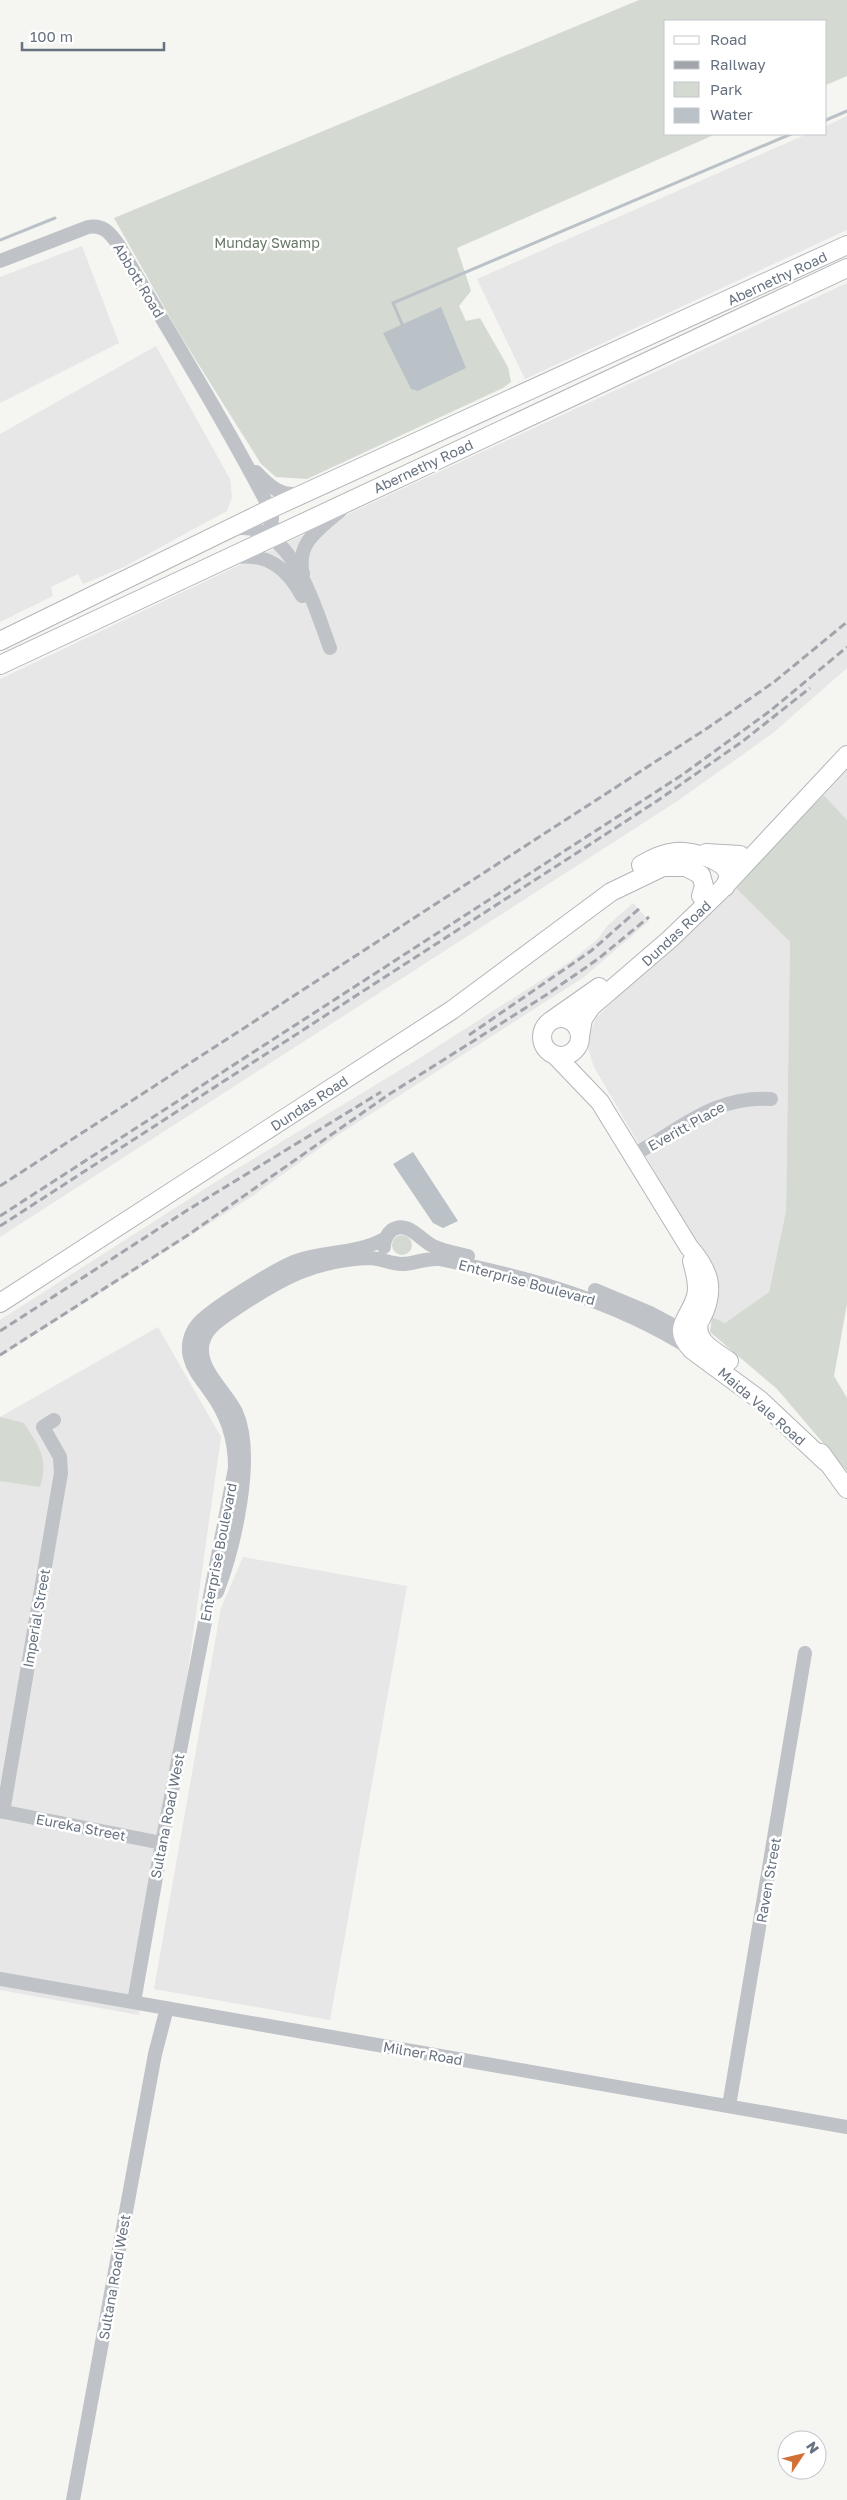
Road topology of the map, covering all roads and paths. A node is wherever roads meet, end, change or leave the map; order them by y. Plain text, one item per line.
1 (847, 245) edge
2 (0, 261) edge
3 (847, 268) edge
4 (211, 405) junction
5 (238, 447) junction
6 (313, 490) junction
7 (360, 496) junction
8 (268, 524) junction
9 (218, 562) junction
10 (304, 580) junction
11 (0, 641) edge
12 (0, 666) edge
13 (847, 755) edge
14 (819, 784) junction
15 (690, 851) junction
16 (740, 855) junction
17 (696, 871) junction
18 (724, 878) junction
19 (611, 892) junction
20 (701, 896) junction
21 (600, 992) junction
22 (552, 1020) junction
23 (580, 1039) junction
24 (556, 1056) junction
25 (771, 1098) dead end
26 (600, 1102) junction
27 (633, 1155) junction
28 (416, 1234) junction
29 (384, 1239) junction
30 (393, 1262) junction
31 (412, 1262) junction
32 (0, 1303) edge
33 (688, 1331) junction
34 (43, 1427) dead end
35 (847, 1489) edge
36 (203, 1630) junction
37 (805, 1653) dead end
38 (2, 1812) edge
39 (162, 1843) junction
40 (0, 1979) edge
41 (134, 2002) junction
42 (162, 2008) junction
43 (729, 2106) junction
44 (847, 2127) edge
45 (73, 2500) edge

1 - 6 main road, Abernethy Road
2 - 4 street, Abbott Road
3 - 7 main road, Abernethy Road
4 - 5 street, Abbott Road
4 - 8 street, Abbott Road
5 - 6 street
5 - 8 street, Abbott Road
6 - 8 main road, Abernethy Road
7 - 8 main road, Abernethy Road
7 - 10 street
8 - 9 main road, Abernethy Road
8 - 10 street
8 - 11 main road, Abernethy Road
9 - 10 street
9 - 12 main road, Abernethy Road
13 - 14 main road, Dundas Road
14 - 16 main road, Dundas Road
14 - 18 main road, Dundas Road
15 - 16 main road, Dundas Road
15 - 18 main road, Dundas Road
15 - 19 main road, Dundas Road
16 - 18 main road, Dundas Road
17 - 18 main road, Dundas Road
17 - 19 main road, Dundas Road
17 - 20 main road, Dundas Road
18 - 20 main road, Dundas Road
18 - 21 main road, Dundas Road
19 - 32 main road, Dundas Road
20 - 21 main road, Dundas Road
21 - 22 main road
21 - 23 main road
22 - 23 main road
22 - 24 main road
23 - 24 main road
23 - 26 main road
24 - 26 main road
25 - 27 street, Everitt Place
26 - 27 main road
27 - 33 main road
28 - 29 street, Enterprise Boulevard
28 - 31 street
28 - 33 street, Enterprise Boulevard
29 - 30 street
29 - 36 street, Enterprise Boulevard
30 - 31 street, Enterprise Boulevard
30 - 36 street, Enterprise Boulevard
31 - 33 street, Enterprise Boulevard
33 - 35 main road, Maida Vale Road
34 - 38 street, Imperial Street
36 - 39 street, Sultana Road West
37 - 43 street, Raven Street
38 - 39 street, Eureka Street
39 - 41 street, Sultana Road West
40 - 41 street, Milner Road
41 - 42 street, Milner Road
42 - 43 street, Milner Road
42 - 45 street, Sultana Road West
43 - 44 street, Milner Road

